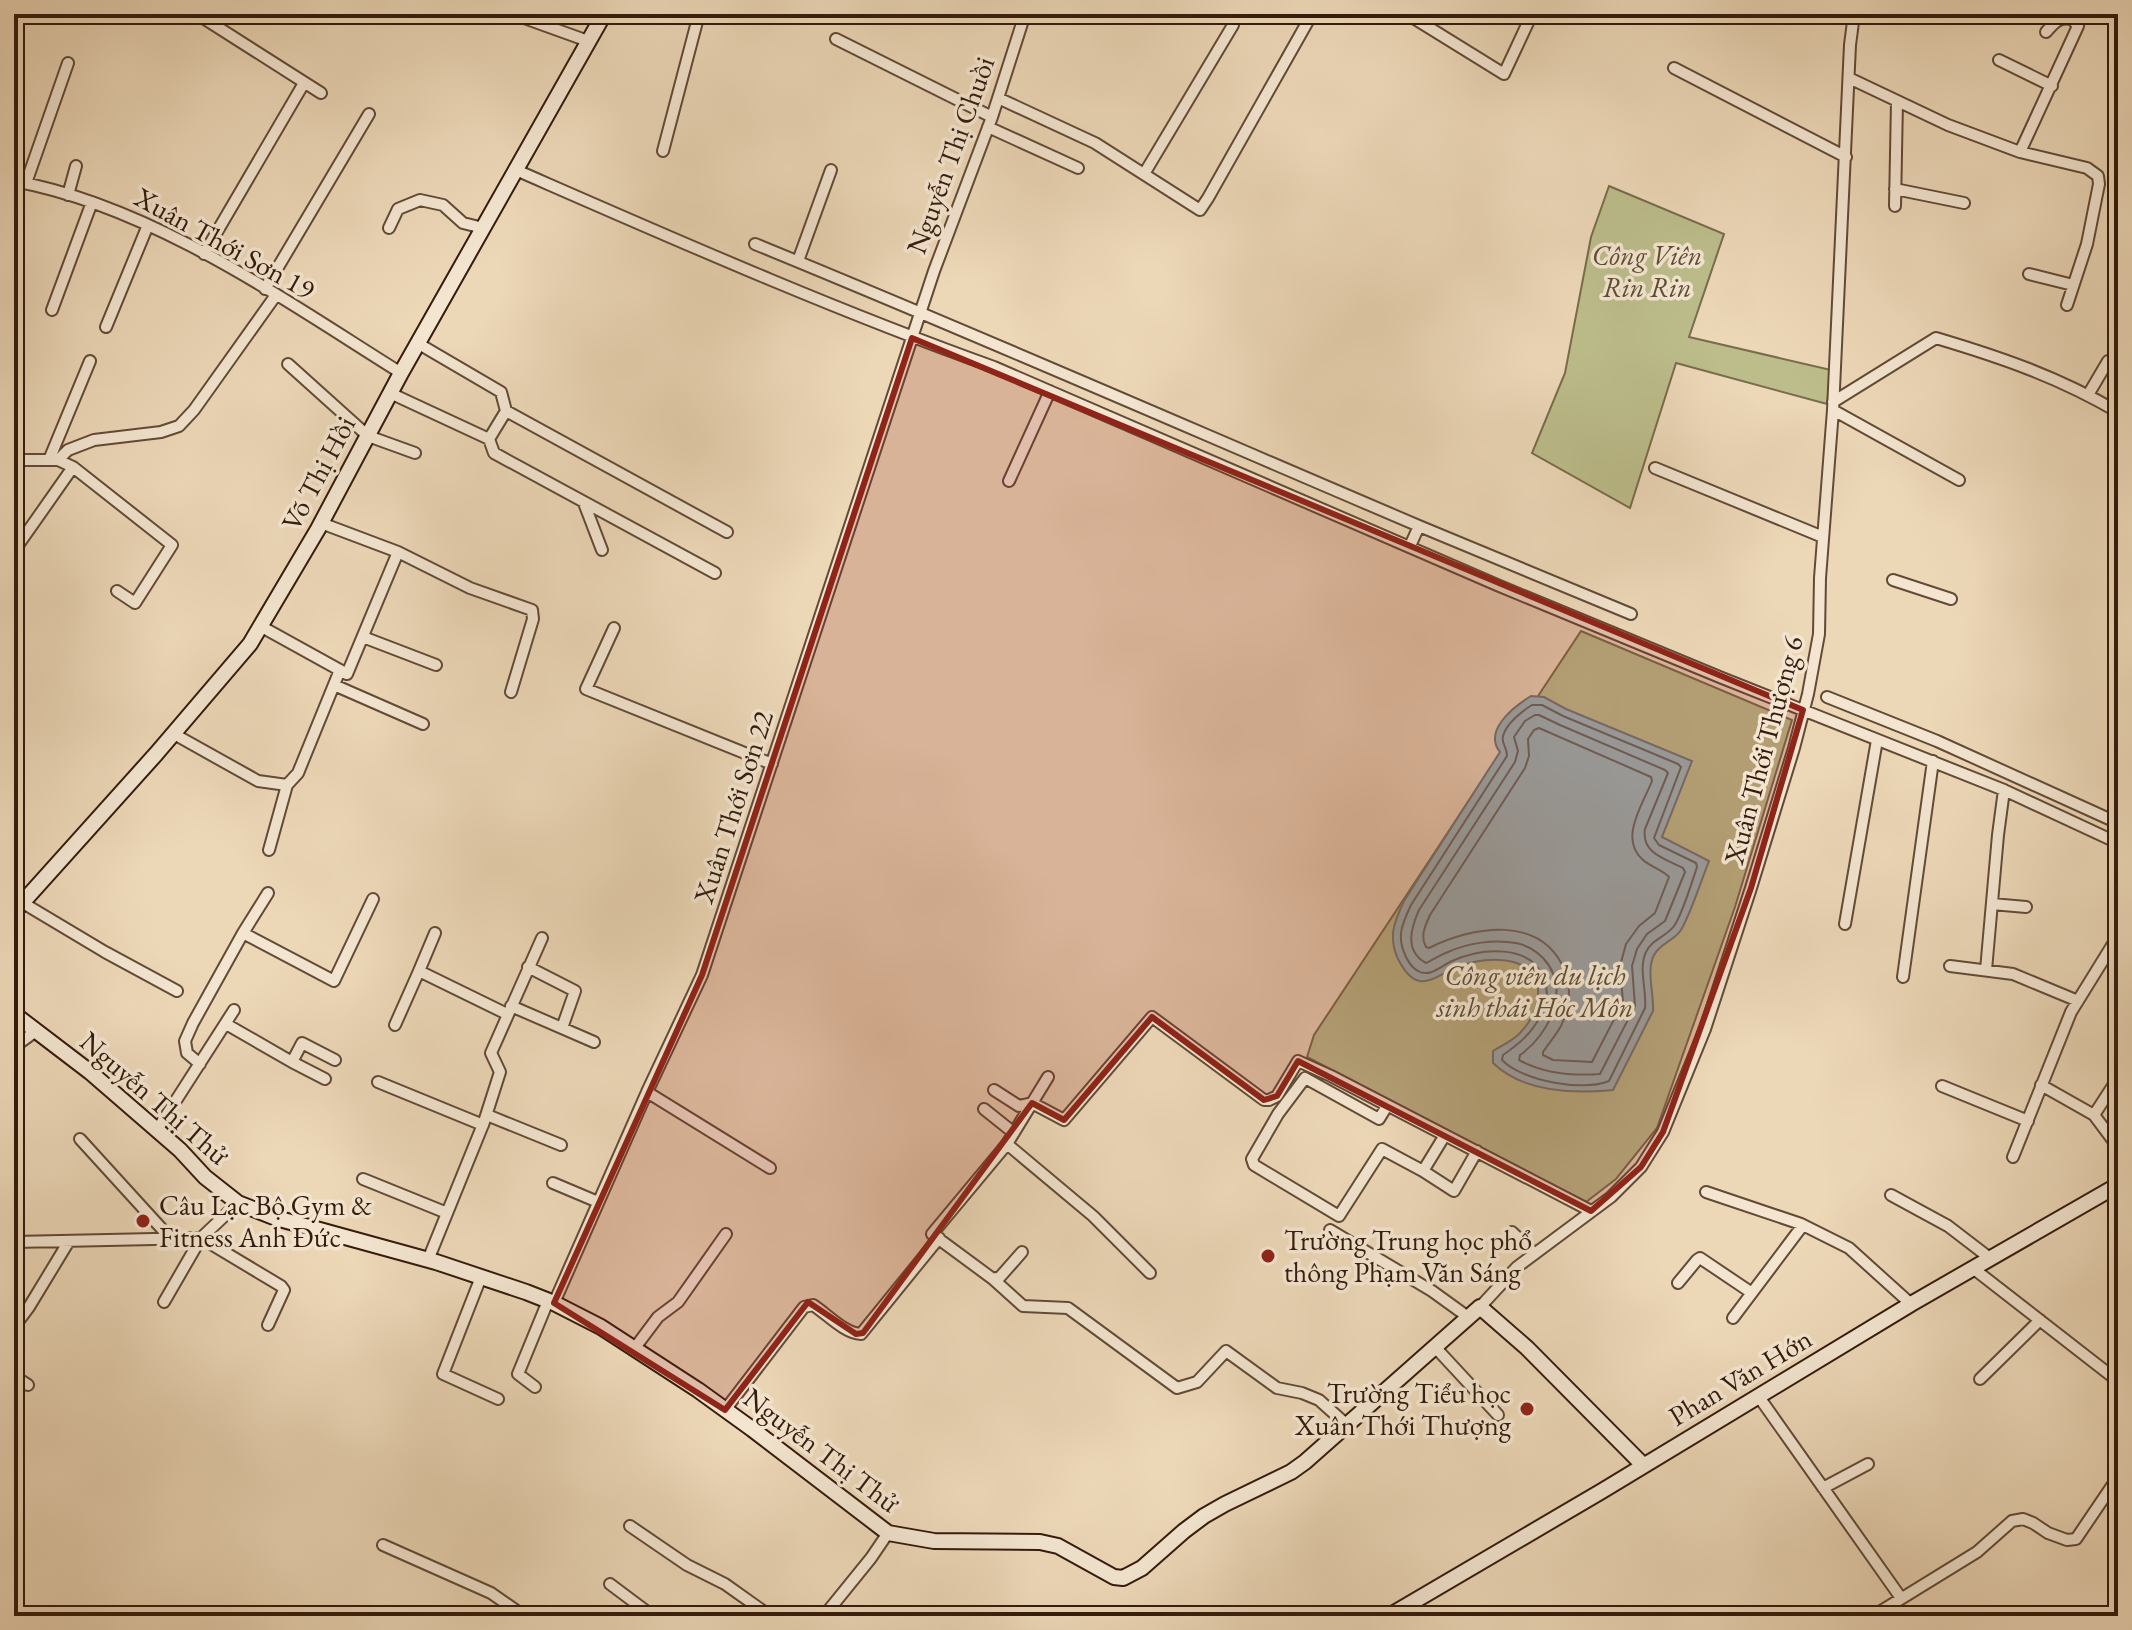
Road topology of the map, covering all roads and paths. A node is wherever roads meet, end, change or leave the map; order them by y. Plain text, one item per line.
1 (197, 14) edge
2 (513, 14) edge
3 (604, 14) edge
4 (699, 14) edge
5 (1025, 14) edge
6 (1312, 14) edge
7 (1407, 14) edge
8 (1532, 14) edge
9 (1854, 14) edge
10 (2053, 17) edge
11 (1233, 25) dead end
12 (2046, 32) dead end
13 (836, 39) dead end
14 (588, 41) junction
15 (1999, 60) dead end
16 (68, 63) dead end
17 (1674, 68) dead end
18 (1849, 78) junction
19 (304, 83) junction
20 (2052, 86) junction
21 (321, 93) dead end
22 (998, 98) junction
23 (1897, 101) junction
24 (369, 114) dead end
25 (990, 122) junction
26 (663, 151) dead end
27 (2020, 152) junction
28 (1846, 157) junction
29 (76, 166) dead end
30 (1078, 168) dead end
31 (516, 170) junction
32 (831, 170) dead end
33 (1144, 174) junction
34 (14, 181) edge
35 (26, 183) junction
36 (1895, 189) junction
37 (68, 195) junction
38 (92, 202) junction
39 (1964, 203) dead end
40 (1895, 206) dead end
41 (148, 225) junction
42 (389, 228) dead end
43 (483, 228) junction
44 (755, 244) dead end
45 (204, 254) junction
46 (798, 261) junction
47 (2029, 274) dead end
48 (2073, 285) junction
49 (265, 289) junction
50 (276, 295) junction
51 (2067, 305) dead end
52 (52, 310) dead end
53 (921, 312) junction
54 (106, 327) dead end
55 (912, 338) junction
56 (419, 344) junction
57 (90, 361) dead end
58 (2108, 361) dead end
59 (288, 364) dead end
60 (401, 373) junction
61 (1050, 391) junction
62 (390, 393) junction
63 (2088, 395) junction
64 (1833, 406) junction
65 (506, 411) junction
66 (2118, 412) edge
67 (368, 436) junction
68 (489, 439) junction
69 (415, 453) dead end
70 (14, 460) edge
71 (53, 460) junction
72 (73, 467) junction
73 (1655, 468) dead end
74 (1959, 480) dead end
75 (1009, 481) dead end
76 (584, 503) junction
77 (321, 523) junction
78 (1419, 526) junction
79 (727, 532) dead end
80 (1823, 537) junction
81 (1410, 546) junction
82 (602, 550) dead end
83 (14, 551) edge
84 (398, 552) junction
85 (715, 573) dead end
86 (1893, 580) dead end
87 (117, 591) dead end
88 (1951, 599) dead end
89 (1631, 614) dead end
90 (262, 627) junction
91 (614, 628) dead end
92 (363, 637) junction
93 (436, 665) dead end
94 (340, 670) junction
95 (334, 685) junction
96 (511, 692) dead end
97 (1827, 697) dead end
98 (1803, 710) junction
99 (423, 724) dead end
100 (174, 734) junction
101 (1877, 740) junction
102 (1933, 761) junction
103 (772, 764) junction
104 (287, 785) junction
105 (2004, 790) junction
106 (2118, 823) edge
107 (2118, 843) edge
108 (269, 850) dead end
109 (268, 893) dead end
110 (373, 899) dead end
111 (1992, 904) junction
112 (18, 907) edge
113 (2026, 907) dead end
114 (1845, 924) dead end
115 (243, 933) junction
116 (435, 933) dead end
117 (2118, 936) edge
118 (542, 938) dead end
119 (1950, 966) dead end
120 (528, 967) junction
121 (1986, 970) junction
122 (419, 971) junction
123 (1903, 977) dead end
124 (177, 991) dead end
125 (2078, 1001) junction
126 (234, 1010) dead end
127 (509, 1010) junction
128 (14, 1014) edge
129 (226, 1024) junction
130 (395, 1025) dead end
131 (562, 1028) junction
132 (36, 1031) junction
133 (594, 1042) dead end
134 (14, 1047) edge
135 (335, 1060) dead end
136 (292, 1062) junction
137 (200, 1064) junction
138 (1048, 1077) dead end
139 (2118, 1078) edge
140 (325, 1079) dead end
141 (378, 1082) dead end
142 (2041, 1085) junction
143 (1942, 1086) dead end
144 (994, 1090) dead end
145 (647, 1092) junction
146 (1032, 1103) junction
147 (1387, 1106) junction
148 (984, 1109) dead end
149 (2094, 1115) junction
150 (485, 1120) junction
151 (2028, 1121) junction
152 (157, 1130) junction
153 (1014, 1133) junction
154 (1445, 1135) junction
155 (80, 1139) dead end
156 (1007, 1144) junction
157 (561, 1145) dead end
158 (2118, 1147) edge
159 (1477, 1151) junction
160 (2013, 1157) dead end
161 (770, 1168) dead end
162 (1423, 1171) junction
163 (363, 1179) dead end
164 (553, 1183) dead end
165 (2118, 1185) edge
166 (1706, 1192) dead end
167 (1891, 1195) dead end
168 (598, 1202) junction
169 (238, 1203) junction
170 (1591, 1211) junction
171 (447, 1213) junction
172 (1803, 1225) junction
173 (1330, 1230) dead end
174 (1512, 1232) dead end
175 (726, 1234) dead end
176 (201, 1238) junction
177 (939, 1238) junction
178 (172, 1240) junction
179 (69, 1241) junction
180 (14, 1242) edge
181 (1022, 1252) dead end
182 (1534, 1253) junction
183 (1991, 1259) junction
184 (428, 1260) junction
185 (1974, 1269) junction
186 (1150, 1273) dead end
187 (481, 1277) junction
188 (993, 1279) junction
189 (1678, 1283) dead end
190 (1752, 1293) junction
191 (164, 1302) dead end
192 (551, 1302) junction
193 (1911, 1304) junction
194 (1474, 1312) junction
195 (1733, 1318) dead end
196 (2040, 1320) junction
197 (268, 1325) dead end
198 (14, 1327) edge
199 (1435, 1347) junction
200 (634, 1349) junction
201 (14, 1376) edge
202 (1980, 1379) dead end
203 (2118, 1381) edge
204 (28, 1385) dead end
205 (535, 1387) dead end
206 (1759, 1397) junction
207 (498, 1399) dead end
208 (725, 1410) junction
209 (1498, 1415) dead end
210 (1347, 1425) junction
211 (1868, 1464) dead end
212 (1643, 1465) junction
213 (2118, 1477) edge
214 (1823, 1488) junction
215 (630, 1526) dead end
216 (888, 1533) junction
217 (383, 1545) dead end
218 (610, 1584) dead end
219 (1901, 1598) junction
220 (832, 1606) junction
221 (646, 1614) edge
222 (524, 1616) edge
223 (770, 1616) edge
224 (824, 1616) edge
225 (848, 1616) edge
226 (1389, 1616) edge
227 (1873, 1616) edge

1 - 19 street
2 - 14 street
3 - 14 street, Võ Thị Hồi
4 - 26 street
5 - 22 street, Nguyễn Thị Chuồi
6 - 33 street
7 - 8 street
9 - 18 street, Xuân Thới Thượng 6
10 - 12 street
10 - 20 street
11 - 33 street
13 - 25 street
14 - 31 street, Võ Thị Hồi
15 - 20 street
16 - 35 street
17 - 28 street
18 - 23 street
18 - 28 street, Xuân Thới Thượng 6
19 - 21 street
19 - 45 street
20 - 27 street
22 - 25 street, Nguyễn Thị Chuồi
22 - 33 street
23 - 27 street
23 - 36 street
24 - 49 street
25 - 30 street
25 - 53 street, Nguyễn Thị Chuồi
27 - 48 street
28 - 64 street, Xuân Thới Thượng 6
29 - 37 street
31 - 43 street, Võ Thị Hồi
31 - 55 street
32 - 46 street
34 - 35 street, Xuân Thới Sơn 19
35 - 37 street, Xuân Thới Sơn 19
36 - 39 street
36 - 40 street
37 - 38 street, Xuân Thới Sơn 19
38 - 41 street, Xuân Thới Sơn 19
38 - 52 street
41 - 45 street, Xuân Thới Sơn 19
41 - 54 street
42 - 43 street
43 - 56 street, Võ Thị Hồi
44 - 46 street
45 - 49 street, Xuân Thới Sơn 19
46 - 53 street
47 - 48 street
48 - 51 street
49 - 50 street, Xuân Thới Sơn 19
50 - 60 street, Xuân Thới Sơn 19
50 - 71 street
53 - 55 street, Xuân Thới Sơn 22
53 - 78 street
55 - 61 street
55 - 103 street, Xuân Thới Sơn 22
56 - 60 street, Võ Thị Hồi
56 - 65 street
57 - 71 street
58 - 63 street
59 - 67 street
60 - 62 street, Võ Thị Hồi
61 - 75 street
61 - 81 street
62 - 67 street, Võ Thị Hồi
62 - 68 street
63 - 64 street
63 - 66 street
64 - 74 street
64 - 80 street, Xuân Thới Thượng 6
65 - 68 street
65 - 79 street
67 - 69 street
67 - 77 street, Võ Thị Hồi
68 - 76 street
70 - 71 street
71 - 72 street
72 - 83 street
72 - 87 street
73 - 80 street
76 - 82 street
76 - 85 street
77 - 84 street
77 - 90 street, Võ Thị Hồi
78 - 81 street
78 - 89 street
80 - 98 street, Xuân Thới Thượng 6
81 - 98 street
84 - 92 street
84 - 96 street
86 - 88 street
90 - 94 street
90 - 100 street, Võ Thị Hồi
91 - 103 street
92 - 93 street
92 - 94 street
94 - 95 street
95 - 99 street
95 - 104 street
97 - 106 street
98 - 101 street
98 - 170 street, Xuân Thới Thượng 6
100 - 104 street
100 - 112 street, Võ Thị Hồi
101 - 102 street
101 - 114 street
102 - 105 street
102 - 123 street
103 - 145 street, Xuân Thới Sơn 22
104 - 108 street
105 - 107 street
105 - 111 street
109 - 115 street
110 - 115 street
111 - 113 street
111 - 121 street
112 - 124 street
115 - 137 street
116 - 122 street
117 - 125 street
118 - 120 street
119 - 121 street
120 - 127 street
120 - 131 street
121 - 125 street
122 - 127 street
122 - 130 street
125 - 142 street
126 - 129 street
127 - 131 street
127 - 150 street
128 - 132 street, Nguyễn Thị Thử
129 - 136 street
129 - 137 street
131 - 133 street
132 - 134 street
132 - 152 street, Nguyễn Thị Thử
135 - 136 street
136 - 140 street
137 - 152 street
138 - 146 street
139 - 149 street
141 - 150 street
142 - 149 street
142 - 151 street
143 - 151 street
144 - 146 street
145 - 161 street
145 - 168 street, Xuân Thới Sơn 22
146 - 147 street
146 - 153 street
147 - 154 street
147 - 162 street
148 - 153 street
149 - 158 street
150 - 157 street
150 - 171 street
151 - 160 street
152 - 169 street, Nguyễn Thị Thử
153 - 156 street
154 - 159 street
154 - 162 street
155 - 178 street
156 - 177 street
156 - 186 street
159 - 162 street
159 - 170 street
163 - 171 street
164 - 168 street
165 - 183 street, Phan Văn Hớn
166 - 172 street
167 - 183 street
168 - 192 street, Xuân Thới Sơn 22
169 - 176 street
169 - 184 street, Nguyễn Thị Thử
170 - 182 street, Xuân Thới Thượng 6
171 - 184 street
172 - 190 street
172 - 193 street
173 - 194 street
174 - 182 street
175 - 200 street
176 - 178 street
176 - 191 street
176 - 197 street
177 - 188 street
177 - 208 street
178 - 179 street
179 - 180 street
179 - 198 street
181 - 188 street
182 - 194 street, Xuân Thới Thượng 6
183 - 185 street, Phan Văn Hớn
184 - 187 street, Nguyễn Thị Thử
185 - 193 street, Phan Văn Hớn
185 - 196 street
187 - 192 street, Nguyễn Thị Thử
187 - 207 street
188 - 210 street
189 - 190 street
190 - 195 street
192 - 200 street, Nguyễn Thị Thử
192 - 205 street, Xuân Thới Sơn 22
193 - 206 street, Phan Văn Hớn
194 - 199 street, Nguyễn Thị Thử
194 - 212 street
196 - 202 street
196 - 203 street
199 - 209 street
199 - 210 street, Nguyễn Thị Thử
200 - 208 street, Nguyễn Thị Thử
201 - 204 street
206 - 212 street, Phan Văn Hớn
206 - 214 street
208 - 216 street, Nguyễn Thị Thử
210 - 216 street, Nguyễn Thị Thử
211 - 214 street
212 - 226 street, Phan Văn Hớn
213 - 219 street
214 - 219 street
215 - 223 street
216 - 220 street
217 - 222 street
218 - 221 street
219 - 227 street
220 - 224 street
220 - 225 street

